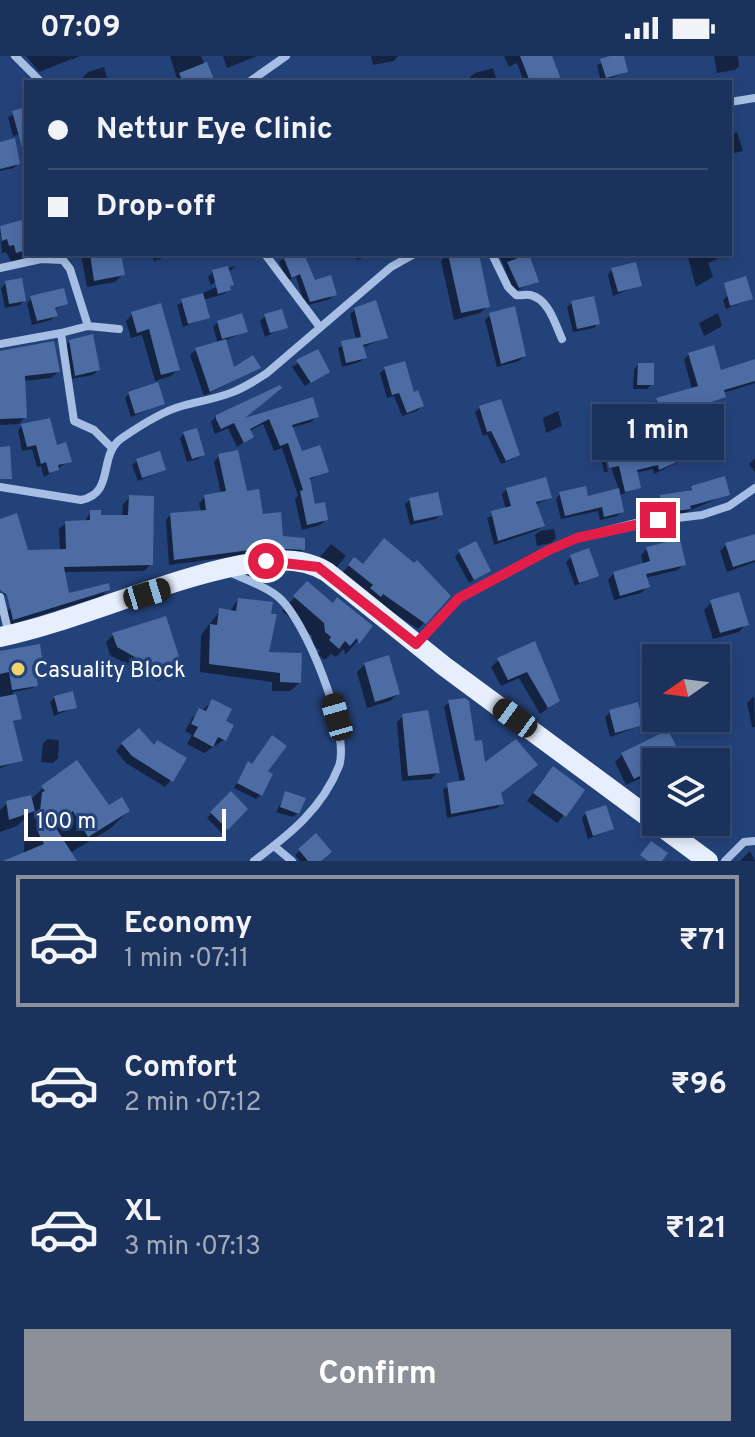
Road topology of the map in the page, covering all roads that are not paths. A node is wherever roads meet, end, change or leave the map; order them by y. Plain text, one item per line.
1 (15, 56) edge
2 (286, 56) edge
3 (39, 80) edge
4 (252, 80) edge
5 (755, 98) edge
6 (732, 102) edge
7 (266, 256) edge
8 (410, 256) edge
9 (493, 256) edge
10 (0, 268) edge
11 (88, 326) junction
12 (319, 326) junction
13 (119, 329) dead end
14 (61, 333) junction
15 (562, 339) dead end
16 (0, 344) edge
17 (112, 448) junction
18 (0, 487) edge
19 (755, 488) edge
20 (224, 570) junction
21 (0, 597) edge
22 (5, 636) edge
23 (416, 644) junction
24 (755, 841) edge
25 (274, 846) junction
26 (254, 861) edge
27 (292, 861) edge
28 (708, 861) edge
29 (725, 861) edge

1 - 3 street
2 - 4 street
5 - 6 street
7 - 12 street
8 - 12 street
9 - 15 street
10 - 11 street
11 - 13 street
11 - 14 street
12 - 17 street
14 - 16 street
14 - 17 street
17 - 18 street
19 - 23 street
20 - 22 main road
20 - 23 main road
20 - 25 street
21 - 22 street
23 - 28 main road
24 - 29 street
25 - 26 street
25 - 27 street

